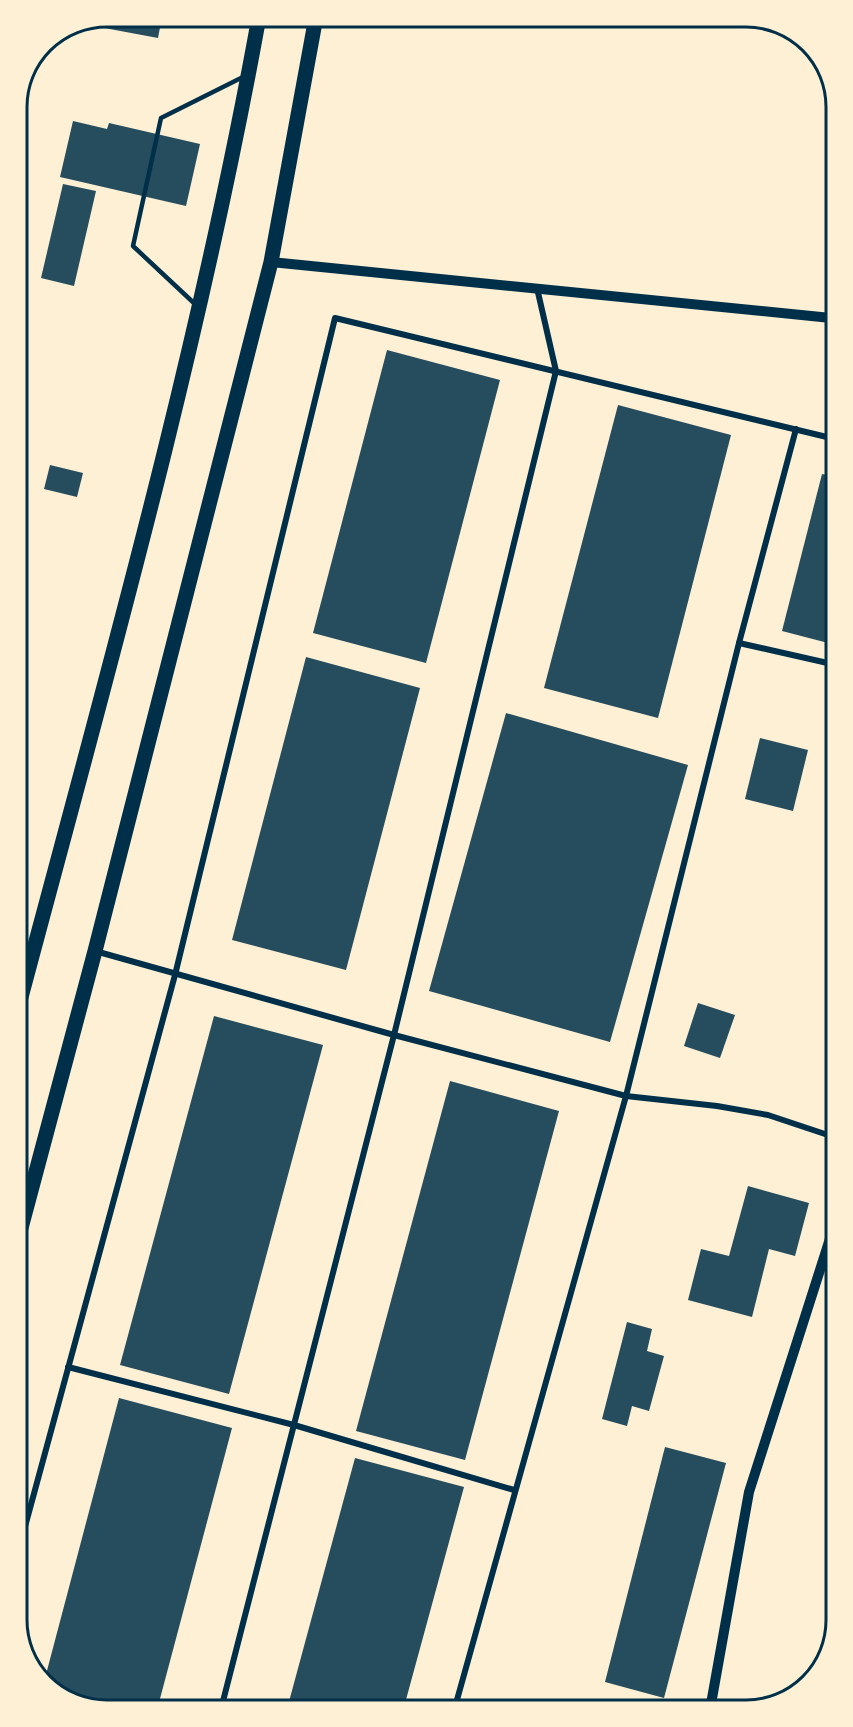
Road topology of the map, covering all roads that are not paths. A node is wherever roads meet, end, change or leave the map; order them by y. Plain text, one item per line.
1 (257, 27) edge
2 (314, 27) edge
3 (248, 74) junction
4 (271, 262) junction
5 (537, 288) junction
6 (198, 306) junction
7 (826, 317) edge
8 (556, 371) junction
9 (796, 429) junction
10 (826, 437) edge
11 (740, 643) junction
12 (826, 663) edge
13 (95, 951) junction
14 (174, 975) junction
15 (27, 978) edge
16 (394, 1035) junction
17 (626, 1096) junction
18 (826, 1134) edge
19 (27, 1206) edge
20 (826, 1250) edge
21 (68, 1367) junction
22 (294, 1425) junction
23 (514, 1490) junction
24 (27, 1519) edge
25 (223, 1700) edge
26 (456, 1700) edge
27 (712, 1700) edge

1 - 3 main road
2 - 4 main road
3 - 6 main road
3 - 6 lane
4 - 5 street
4 - 13 main road
5 - 7 street
5 - 8 street
6 - 15 main road
8 - 9 street
8 - 14 street
8 - 16 street
9 - 10 street
9 - 11 street
11 - 12 street
11 - 17 street
13 - 14 street
13 - 19 main road
14 - 16 street
14 - 21 street
16 - 17 street
16 - 22 street
17 - 18 street
17 - 23 street
20 - 27 street
21 - 22 street
21 - 24 street
22 - 23 street
22 - 25 street
23 - 26 street

